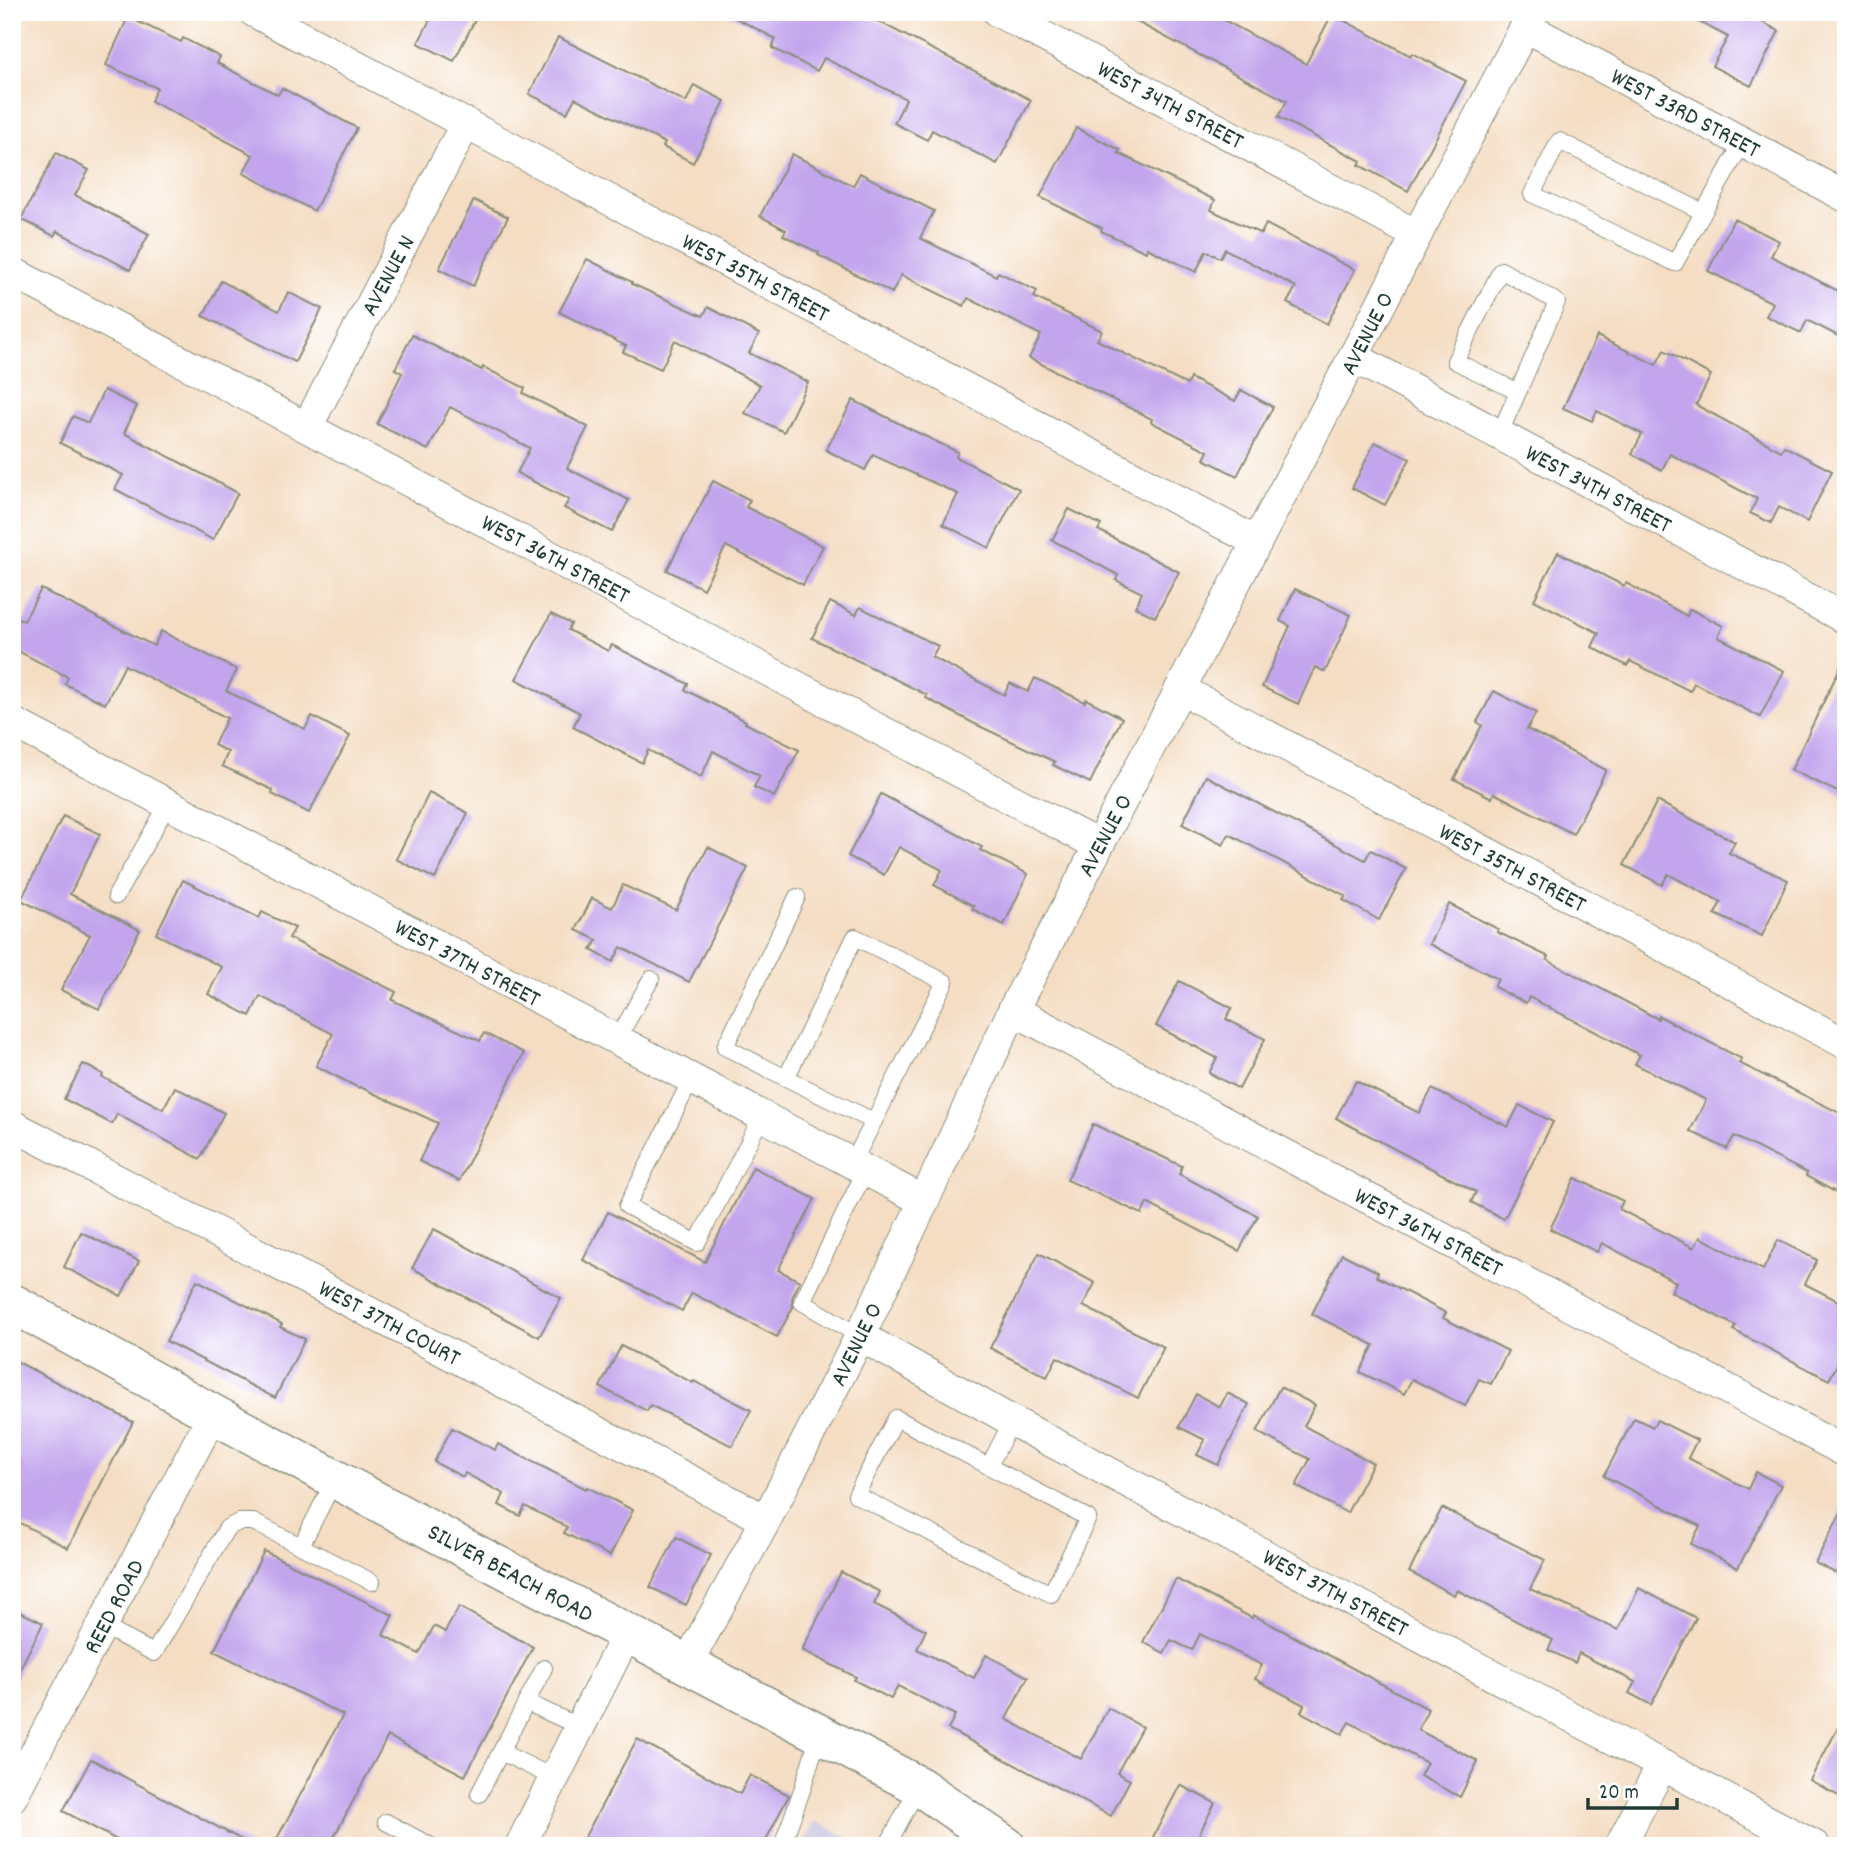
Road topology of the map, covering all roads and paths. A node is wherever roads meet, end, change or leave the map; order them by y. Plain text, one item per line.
1 (254, 12) edge
2 (998, 12) edge
3 (1530, 20) edge
4 (466, 123) junction
5 (1743, 142) junction
6 (1846, 197) edge
7 (1703, 212) junction
8 (1417, 234) junction
9 (12, 272) edge
10 (1353, 358) junction
11 (1518, 392) junction
12 (307, 427) junction
13 (1500, 435) junction
14 (1256, 542) junction
15 (1846, 619) edge
16 (1180, 689) junction
17 (12, 722) edge
18 (168, 804) junction
19 (1098, 845) junction
20 (116, 896) dead end
21 (797, 897) dead end
22 (651, 979) dead end
23 (1013, 1010) junction
24 (617, 1040) junction
25 (1846, 1044) edge
26 (786, 1078) junction
27 (691, 1080) junction
28 (762, 1116) junction
29 (873, 1121) junction
30 (12, 1125) edge
31 (858, 1167) junction
32 (924, 1201) junction
33 (12, 1303) edge
34 (860, 1336) junction
35 (213, 1414) junction
36 (1012, 1421) junction
37 (1846, 1452) edge
38 (989, 1466) junction
39 (335, 1479) junction
40 (766, 1520) junction
41 (301, 1546) junction
42 (372, 1583) dead end
43 (102, 1626) junction
44 (626, 1633) junction
45 (687, 1664) junction
46 (544, 1668) dead end
47 (526, 1702) junction
48 (819, 1734) junction
49 (575, 1737) junction
50 (501, 1752) junction
51 (1662, 1765) junction
52 (554, 1778) junction
53 (919, 1786) junction
54 (479, 1794) dead end
55 (12, 1797) edge
56 (386, 1822) dead end
57 (432, 1846) edge
58 (520, 1846) edge
59 (782, 1846) edge
60 (887, 1846) edge
61 (1006, 1846) edge
62 (1620, 1846) edge
63 (1815, 1846) edge

1 - 4 street, WEST 35TH STREET
2 - 8 street, WEST 34TH STREET
3 - 5 street, WEST 33RD STREET
3 - 8 street, AVENUE O
4 - 12 street, AVENUE N
4 - 14 street, WEST 35TH STREET
5 - 6 street, WEST 33RD STREET
5 - 7 lane
7 - 7 lane
8 - 10 street, AVENUE O
9 - 12 street, WEST 36TH STREET
10 - 13 street, WEST 34TH STREET
10 - 14 street, AVENUE O
11 - 11 lane
11 - 13 lane
12 - 19 street, WEST 36TH STREET
13 - 15 street, WEST 34TH STREET
14 - 16 street, AVENUE O
16 - 19 street, AVENUE O
16 - 25 street, WEST 35TH STREET
17 - 18 street, WEST 37TH STREET
18 - 20 lane
18 - 24 street, WEST 37TH STREET
19 - 23 street, AVENUE O
21 - 26 lane
22 - 24 lane
23 - 32 street, AVENUE O
23 - 37 street, WEST 36TH STREET
24 - 27 street, WEST 37TH STREET
26 - 29 lane
26 - 29 lane
27 - 28 street, WEST 37TH STREET
27 - 28 lane
28 - 31 street, WEST 37TH STREET
29 - 31 lane
30 - 40 street, WEST 37TH COURT
31 - 32 street, WEST 37TH STREET
31 - 34 lane
32 - 34 street, AVENUE O
33 - 35 street, SILVER BEACH ROAD
34 - 36 street, WEST 37TH STREET
34 - 40 street, AVENUE O
35 - 39 street, SILVER BEACH ROAD
35 - 43 street, REED ROAD
36 - 38 lane
36 - 51 street, WEST 37TH STREET
38 - 38 lane
39 - 41 lane
39 - 44 street, SILVER BEACH ROAD
40 - 45 street, AVENUE O
41 - 42 lane
41 - 43 lane
43 - 55 street, REED ROAD
44 - 45 street, SILVER BEACH ROAD
44 - 49 street
45 - 48 street, SILVER BEACH ROAD
46 - 47 lane
47 - 49 lane
47 - 50 lane
48 - 53 street, SILVER BEACH ROAD
48 - 59 lane
49 - 52 street
50 - 52 lane
50 - 54 lane
51 - 62 street
51 - 63 street, WEST 37TH STREET
52 - 58 street
53 - 60 lane
53 - 61 street, SILVER BEACH ROAD
56 - 57 lane

